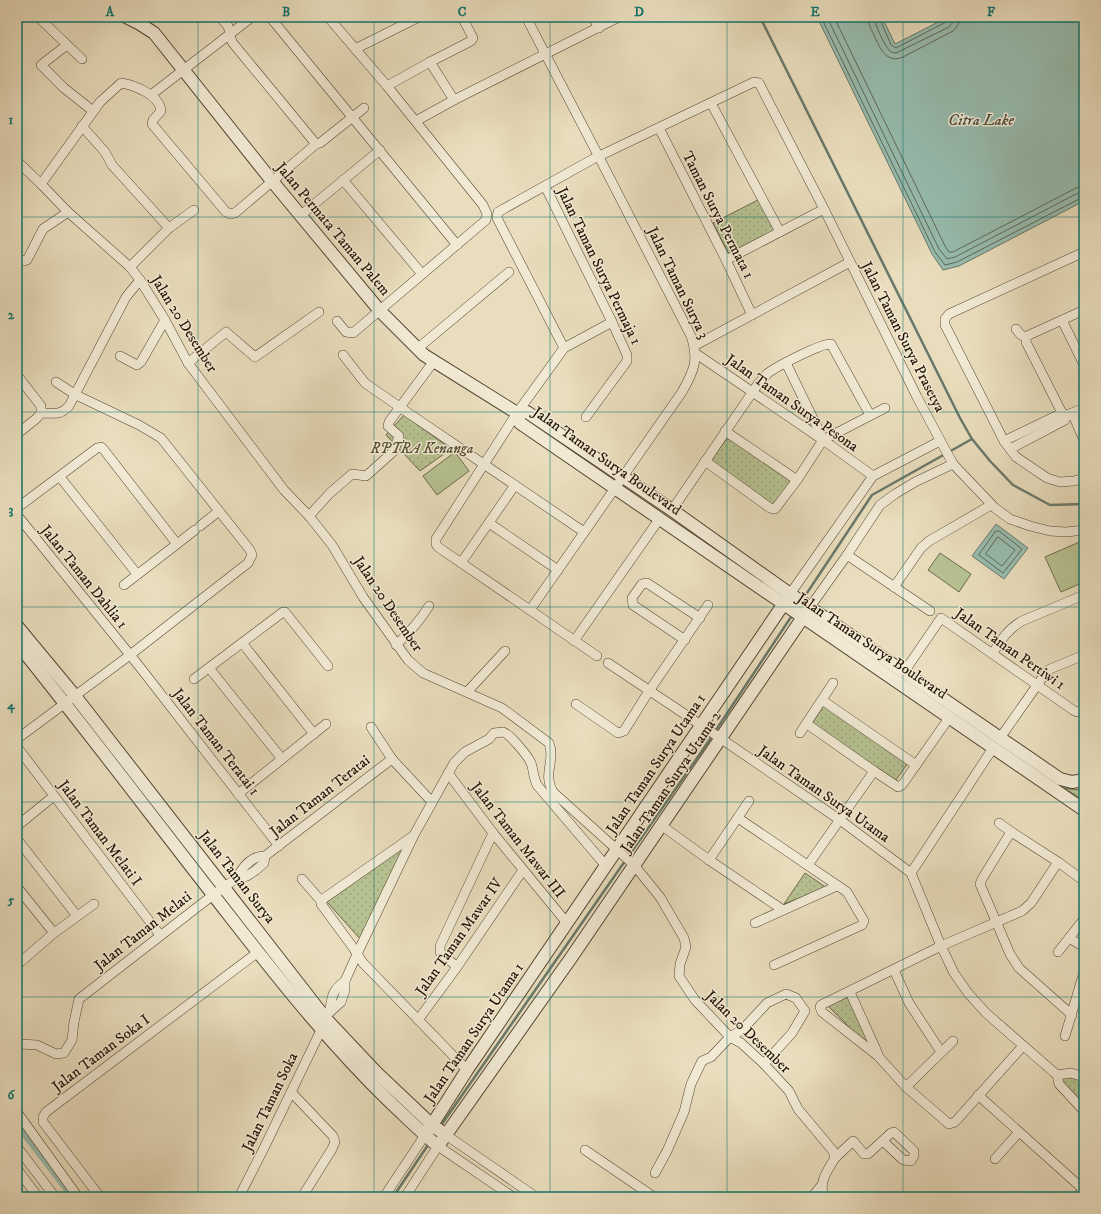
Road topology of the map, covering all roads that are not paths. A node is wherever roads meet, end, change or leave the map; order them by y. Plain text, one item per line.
1 (38, 17) edge
2 (126, 17) edge
3 (141, 17) edge
4 (220, 17) edge
5 (252, 17) edge
6 (270, 17) edge
7 (328, 17) edge
8 (419, 17) edge
9 (462, 17) edge
10 (526, 17) edge
11 (593, 17) edge
12 (619, 17) edge
13 (599, 28) junction
14 (154, 34) junction
15 (230, 35) junction
16 (67, 45) junction
17 (355, 49) junction
18 (545, 54) junction
19 (82, 59) dead end
20 (430, 62) junction
21 (184, 70) junction
22 (388, 88) junction
23 (151, 95) junction
24 (454, 100) junction
25 (711, 103) junction
26 (364, 108) dead end
27 (93, 111) junction
28 (353, 117) junction
29 (416, 121) junction
30 (82, 126) junction
31 (659, 128) junction
32 (316, 144) junction
33 (380, 150) junction
34 (596, 155) junction
35 (17, 161) edge
36 (272, 180) junction
37 (343, 180) junction
38 (41, 184) junction
39 (545, 186) junction
40 (194, 210) dead end
41 (824, 210) junction
42 (68, 212) junction
43 (301, 215) junction
44 (169, 228) junction
45 (780, 232) junction
46 (457, 245) junction
47 (1084, 252) edge
48 (17, 258) edge
49 (726, 260) junction
50 (850, 262) junction
51 (130, 267) junction
52 (509, 272) dead end
53 (422, 274) junction
54 (140, 280) junction
55 (1084, 310) edge
56 (380, 311) junction
57 (319, 312) dead end
58 (752, 315) junction
59 (165, 320) junction
60 (1062, 320) junction
61 (337, 321) dead end
62 (612, 322) junction
63 (1016, 329) dead end
64 (1026, 337) junction
65 (417, 348) junction
66 (564, 348) junction
67 (695, 350) junction
68 (342, 354) dead end
69 (120, 356) dead end
70 (1083, 360) edge
71 (434, 361) junction
72 (188, 363) junction
73 (786, 363) junction
74 (17, 375) edge
75 (56, 382) dead end
76 (752, 392) junction
77 (76, 395) junction
78 (401, 408) junction
79 (885, 408) dead end
80 (1084, 408) edge
81 (41, 413) junction
82 (518, 414) junction
83 (1067, 414) junction
84 (870, 415) junction
85 (586, 417) dead end
86 (725, 432) junction
87 (17, 434) edge
88 (823, 440) junction
89 (1084, 440) edge
90 (942, 444) junction
91 (1007, 445) junction
92 (705, 461) junction
93 (952, 462) junction
94 (485, 465) junction
95 (873, 476) junction
96 (60, 477) junction
97 (622, 477) junction
98 (1084, 478) edge
99 (797, 480) junction
100 (515, 485) junction
101 (615, 488) junction
102 (991, 504) junction
103 (17, 508) edge
104 (672, 510) junction
105 (219, 512) junction
106 (17, 515) edge
107 (309, 516) junction
108 (660, 518) junction
109 (489, 523) junction
110 (1084, 530) edge
111 (584, 532) junction
112 (177, 544) junction
113 (847, 555) junction
114 (460, 563) junction
115 (558, 570) junction
116 (137, 574) junction
117 (124, 585) dead end
118 (894, 587) junction
119 (1084, 595) edge
120 (708, 605) dead end
121 (429, 606) dead end
122 (797, 606) junction
123 (530, 610) junction
124 (930, 611) dead end
125 (700, 618) junction
126 (17, 626) edge
127 (685, 640) junction
128 (574, 641) junction
129 (17, 643) edge
130 (243, 644) junction
131 (396, 645) junction
132 (505, 651) dead end
133 (993, 653) junction
134 (1084, 655) edge
135 (130, 656) junction
136 (597, 656) dead end
137 (608, 663) dead end
138 (328, 666) dead end
139 (210, 668) junction
140 (904, 672) junction
141 (194, 679) dead end
142 (833, 682) dead end
143 (1038, 685) junction
144 (649, 691) junction
145 (467, 692) junction
146 (70, 700) junction
147 (822, 700) junction
148 (576, 704) dead end
149 (1084, 710) edge
150 (949, 718) junction
151 (326, 724) dead end
152 (807, 724) junction
153 (703, 726) junction
154 (371, 727) dead end
155 (800, 733) dead end
156 (314, 734) junction
157 (718, 737) junction
158 (17, 740) edge
159 (996, 743) junction
160 (17, 747) edge
161 (392, 758) junction
162 (282, 759) junction
163 (916, 765) junction
164 (874, 771) junction
165 (448, 773) junction
166 (1084, 780) edge
167 (238, 794) junction
168 (54, 796) junction
169 (749, 801) dead end
170 (432, 802) junction
171 (1084, 810) edge
172 (738, 818) junction
173 (840, 820) junction
174 (999, 823) dead end
175 (661, 825) junction
176 (17, 826) edge
177 (493, 832) junction
178 (1013, 833) junction
179 (414, 835) junction
180 (17, 839) edge
181 (279, 846) junction
182 (619, 851) junction
183 (709, 860) junction
184 (1058, 862) junction
185 (632, 863) junction
186 (808, 865) junction
187 (606, 866) junction
188 (523, 870) junction
189 (911, 873) junction
190 (302, 879) dead end
191 (1084, 881) edge
192 (837, 886) junction
193 (17, 887) edge
194 (224, 887) junction
195 (213, 895) junction
196 (322, 902) junction
197 (94, 904) dead end
198 (783, 910) junction
199 (77, 916) junction
200 (1084, 919) edge
201 (755, 922) dead end
202 (996, 922) junction
203 (567, 923) junction
204 (54, 933) junction
205 (160, 934) junction
206 (1069, 938) junction
207 (940, 946) junction
208 (1084, 947) edge
209 (258, 952) junction
210 (1058, 952) dead end
211 (357, 954) junction
212 (17, 965) edge
213 (774, 965) dead end
214 (457, 967) junction
215 (894, 970) junction
216 (1084, 972) edge
217 (850, 992) junction
218 (1072, 1015) junction
219 (326, 1020) junction
220 (418, 1020) junction
221 (1065, 1036) dead end
222 (730, 1038) junction
223 (953, 1041) dead end
224 (1023, 1046) junction
225 (17, 1048) edge
226 (941, 1052) junction
227 (878, 1056) junction
228 (764, 1064) junction
229 (467, 1070) junction
230 (1057, 1075) junction
231 (1084, 1077) edge
232 (906, 1087) junction
233 (291, 1092) junction
234 (978, 1095) junction
235 (1084, 1111) edge
236 (17, 1112) edge
237 (432, 1125) junction
238 (1019, 1132) junction
239 (425, 1135) junction
240 (446, 1135) junction
241 (883, 1141) dead end
242 (438, 1146) junction
243 (17, 1147) edge
244 (585, 1150) dead end
245 (836, 1158) junction
246 (995, 1159) dead end
247 (17, 1169) edge
248 (655, 1173) dead end
249 (821, 1186) junction
250 (1084, 1189) edge
251 (38, 1197) edge
252 (55, 1197) edge
253 (78, 1197) edge
254 (100, 1197) edge
255 (238, 1197) edge
256 (302, 1197) edge
257 (384, 1197) edge
258 (405, 1197) edge
259 (513, 1197) edge
260 (536, 1197) edge
261 (654, 1197) edge
262 (812, 1197) edge
263 (824, 1197) edge
264 (1082, 1197) edge

1 - 16 street
2 - 14 street, Jalan Permata Taman Palem
3 - 14 street
4 - 15 street
5 - 15 street
6 - 28 street
7 - 17 street
8 - 17 street
9 - 20 street
10 - 18 street, Jalan Taman Surya 3
11 - 13 street
12 - 13 street
13 - 18 street
14 - 21 street, Jalan Permata Taman Palem
15 - 21 street
15 - 32 street
16 - 19 street
16 - 27 street
17 - 22 street
18 - 24 street
18 - 34 street, Jalan Taman Surya 3
20 - 22 street
20 - 24 street
21 - 23 street
21 - 36 street, Jalan Permata Taman Palem
22 - 29 street
23 - 27 street
23 - 36 street
24 - 29 street
25 - 31 street
25 - 41 street, Jalan Taman Surya Prasetya
25 - 45 street
26 - 28 street
27 - 30 street
28 - 32 street
28 - 33 street
29 - 46 street
30 - 38 street
30 - 44 street
31 - 34 street
31 - 49 street, Taman Surya Permata 1
32 - 36 street
33 - 37 street
33 - 46 street
34 - 39 street
34 - 67 street, Jalan Taman Surya 3
35 - 38 street, Jalan 20 Desember
36 - 43 street, Jalan Permata Taman Palem
37 - 43 street
37 - 53 street
38 - 42 street, Jalan 20 Desember
39 - 62 street, Jalan Taman Surya Permaja 1
39 - 66 street
40 - 44 street
41 - 45 street
41 - 50 street, Jalan Taman Surya Prasetya
42 - 48 street
42 - 51 street, Jalan 20 Desember
43 - 56 street, Jalan Permata Taman Palem
44 - 51 street
45 - 49 street
46 - 53 street
47 - 91 street
49 - 58 street, Taman Surya Permata 1
50 - 58 street
50 - 90 street, Jalan Taman Surya Prasetya
51 - 54 street, Jalan 20 Desember
52 - 65 street
53 - 56 street
54 - 59 street, Jalan 20 Desember
54 - 77 street
55 - 60 street
56 - 61 street
56 - 65 street, Jalan Permata Taman Palem
57 - 72 street
58 - 67 street
59 - 69 street
59 - 72 street, Jalan 20 Desember
60 - 64 street
60 - 70 street
62 - 66 street
62 - 85 street, Jalan Taman Surya Permaja 1
63 - 64 street
64 - 83 street
65 - 71 street, Jalan Permata Taman Palem
66 - 82 street
67 - 76 street, Jalan Taman Surya Pesona
67 - 97 street, Jalan Taman Surya 3
68 - 78 street
71 - 78 street
71 - 82 street, Jalan Permata Taman Palem
72 - 107 street, Jalan 20 Desember
73 - 76 street
73 - 84 street
73 - 88 street
74 - 81 street
75 - 77 street
76 - 86 street
76 - 88 street, Jalan Taman Surya Pesona
77 - 81 street
77 - 105 street
78 - 94 street
78 - 107 street
79 - 84 street
80 - 83 street
81 - 87 street
82 - 94 street
82 - 97 street, Jalan Taman Surya Boulevard
82 - 101 street, Jalan Taman Surya Boulevard
83 - 89 street
83 - 91 street
84 - 88 street
86 - 92 street
86 - 99 street
88 - 95 street, Jalan Taman Surya Pesona
88 - 99 street
90 - 93 street, Jalan Taman Surya Prasetya
90 - 95 street, Jalan Taman Surya Utama 1
91 - 98 street
92 - 99 street
92 - 104 street
93 - 102 street, Jalan Taman Surya Prasetya
93 - 113 street, Jalan Taman Surya Utama 2
94 - 100 street
94 - 114 street
95 - 122 street, Jalan Taman Surya Utama 1
96 - 103 street
96 - 112 street
96 - 116 street
97 - 101 street, Jalan Taman Surya 3
97 - 104 street, Jalan Taman Surya Boulevard
100 - 109 street
100 - 111 street
101 - 108 street, Jalan Taman Surya Boulevard
101 - 111 street, Jalan Taman Surya 3
102 - 110 street, Jalan Taman Surya Prasetya
102 - 118 street
104 - 122 street, Jalan Taman Surya Boulevard
105 - 112 street
105 - 135 street
106 - 135 street, Jalan Taman Dahlia 1
107 - 131 street, Jalan 20 Desember
108 - 122 street, Jalan Taman Surya Boulevard
108 - 128 street
109 - 114 street
109 - 115 street
111 - 115 street, Jalan Taman Surya 3
112 - 116 street
113 - 118 street
113 - 122 street, Jalan Taman Surya Utama 2
114 - 123 street
115 - 123 street, Jalan Taman Surya 3
116 - 117 street
118 - 124 street
119 - 133 street
120 - 125 street
121 - 131 street
122 - 140 street, Jalan Taman Surya Boulevard
122 - 150 street, Jalan Taman Surya Boulevard
122 - 153 street, Jalan Taman Surya Utama 1
122 - 157 street, Jalan Taman Surya Utama 2
123 - 128 street
125 - 127 street
125 - 127 street
126 - 146 street, Jalan Taman Surya
127 - 144 street
128 - 136 street
129 - 146 street, Jalan Taman Surya
130 - 138 street
130 - 139 street
130 - 156 street
131 - 145 street, Jalan 20 Desember
132 - 145 street
133 - 140 street, Jalan Taman Pertiwi 1
133 - 143 street, Jalan Taman Pertiwi 1
134 - 143 street
135 - 146 street
135 - 167 street, Jalan Taman Teratai 1
137 - 144 street, Jalan Taman Surya Utama
139 - 141 street
139 - 162 street
140 - 159 street, Jalan Taman Surya Boulevard
142 - 147 street
143 - 149 street, Jalan Taman Pertiwi 1
143 - 159 street
144 - 148 street
144 - 153 street, Jalan Taman Surya Utama
145 - 182 street, Jalan 20 Desember
146 - 158 street
146 - 194 street, Jalan Taman Surya
146 - 195 street, Jalan Taman Surya
147 - 152 street
147 - 163 street
150 - 159 street, Jalan Taman Surya Boulevard
150 - 163 street
151 - 156 street
152 - 155 street
152 - 164 street
153 - 157 street, Jalan Taman Surya Utama
153 - 182 street, Jalan Taman Surya Utama 1
154 - 161 street, Jalan Taman Teratai
156 - 162 street
157 - 173 street, Jalan Taman Surya Utama
157 - 175 street, Jalan Taman Surya Utama 2
159 - 166 street, Jalan Taman Surya Boulevard
159 - 171 street, Jalan Taman Surya Boulevard
159 - 189 street
160 - 168 street, Jalan Taman Melati I
161 - 170 street, Jalan Taman Teratai
161 - 181 street, Jalan Taman Teratai
162 - 167 street
163 - 164 street
164 - 173 street
165 - 170 street, Jalan Taman Soka
165 - 177 street, Jalan Taman Mawar III
165 - 187 street, Jalan Taman Soka
167 - 181 street, Jalan Taman Teratai 1
168 - 176 street
168 - 205 street, Jalan Taman Melati I
169 - 172 street
170 - 179 street, Jalan Taman Soka
172 - 183 street
172 - 186 street
173 - 186 street
173 - 189 street, Jalan Taman Surya Utama
174 - 178 street
175 - 183 street
175 - 185 street, Jalan Taman Surya Utama 2
177 - 188 street, Jalan Taman Mawar III
177 - 214 street
178 - 184 street
178 - 202 street
179 - 196 street
179 - 211 street, Jalan Taman Soka
180 - 199 street
181 - 194 street, Jalan Taman Teratai
182 - 185 street, Jalan 20 Desember
182 - 187 street, Jalan Taman Surya Utama 1
183 - 198 street
184 - 191 street
184 - 202 street
185 - 222 street, Jalan 20 Desember
185 - 240 street, Jalan Taman Surya Utama 2
186 - 192 street
187 - 203 street, Jalan Taman Surya Utama 1
188 - 203 street, Jalan Taman Mawar III
188 - 214 street, Jalan Taman Mawar IV
189 - 207 street
190 - 196 street
192 - 198 street
192 - 213 street
193 - 204 street
194 - 195 street, Jalan Taman Melati
194 - 219 street, Jalan Taman Surya
195 - 205 street, Jalan Taman Melati
195 - 209 street, Jalan Taman Surya
196 - 211 street
197 - 199 street
198 - 201 street
199 - 204 street
200 - 206 street
202 - 207 street
202 - 218 street
203 - 229 street, Jalan Taman Surya Utama 1
204 - 212 street
205 - 225 street, Jalan Taman Melati
206 - 208 street
206 - 210 street
207 - 215 street
207 - 224 street
209 - 219 street, Jalan Taman Surya
209 - 254 street, Jalan Taman Soka I
211 - 219 street, Jalan Taman Soka
211 - 220 street
214 - 220 street, Jalan Taman Mawar IV
215 - 217 street
215 - 226 street
216 - 218 street
217 - 227 street
217 - 227 street
218 - 221 street
219 - 233 street, Jalan Taman Soka
219 - 237 street, Jalan Taman Surya
219 - 239 street, Jalan Taman Surya
220 - 229 street
222 - 228 street, Jalan 20 Desember
222 - 228 street
222 - 248 street
223 - 226 street
224 - 230 street
224 - 234 street
226 - 232 street
227 - 232 street
228 - 245 street, Jalan 20 Desember
229 - 237 street, Jalan Taman Surya Utama 1
230 - 231 street
230 - 235 street
232 - 234 street
233 - 255 street, Jalan Taman Soka
233 - 256 street
234 - 238 street
236 - 253 street
237 - 239 street, Jalan Taman Surya Utama 1
237 - 240 street, Jalan Taman Surya
238 - 246 street
238 - 250 street
239 - 242 street, Jalan Taman Surya
239 - 257 street
240 - 242 street, Jalan Taman Surya Utama 2
240 - 260 street
241 - 245 street
242 - 258 street
242 - 259 street
243 - 252 street
244 - 261 street
245 - 249 street
247 - 251 street
249 - 262 street
249 - 263 street
250 - 264 street

